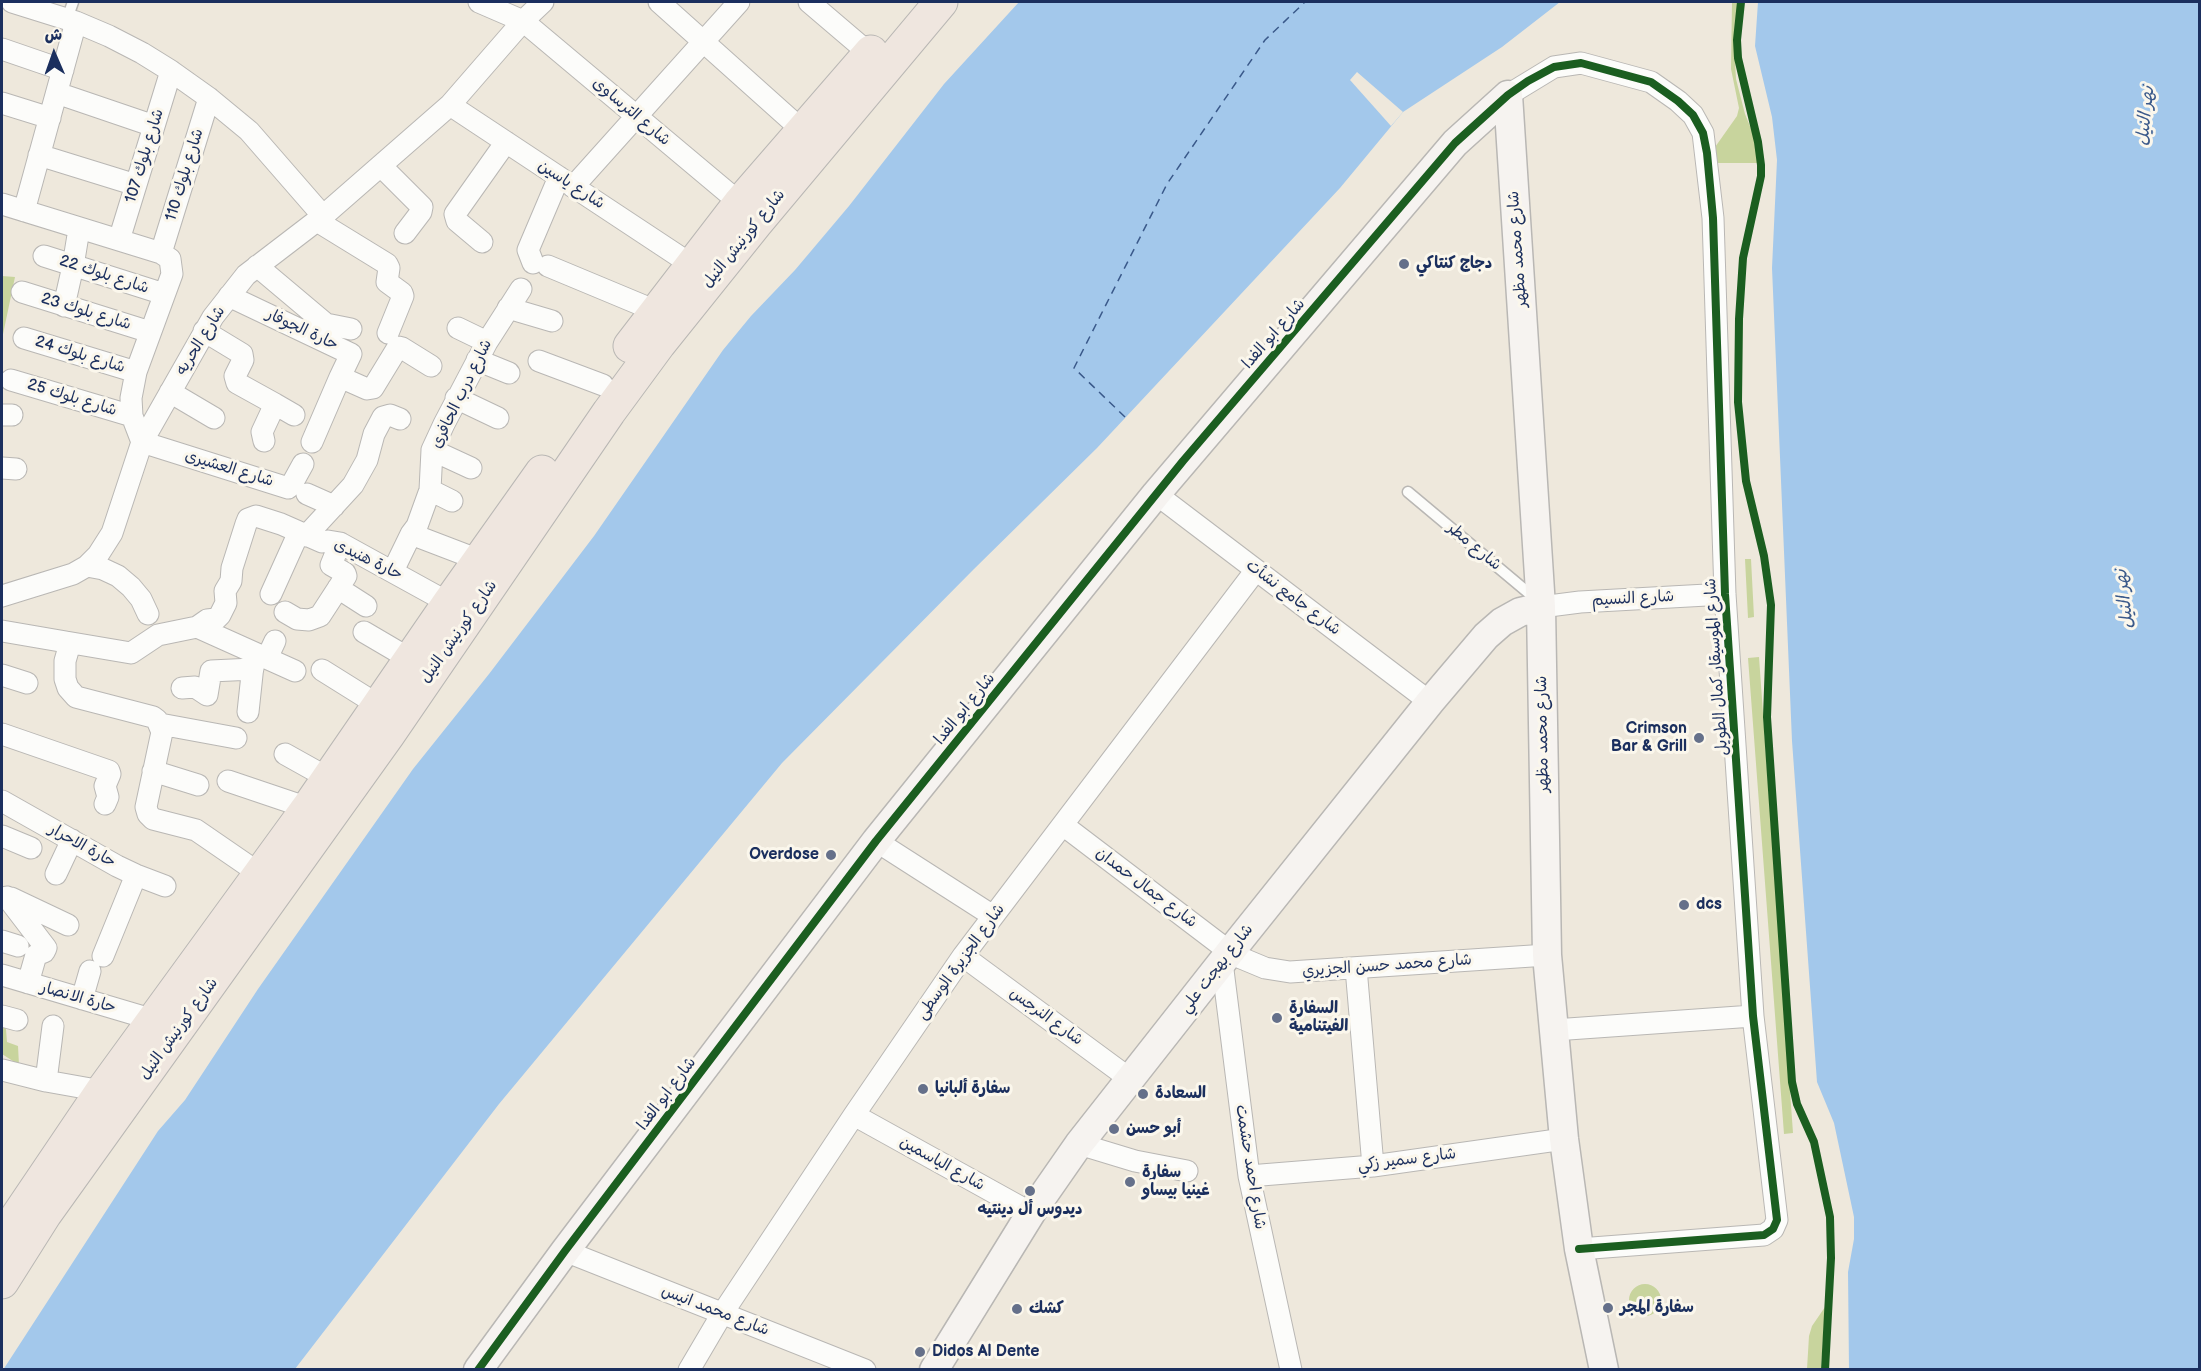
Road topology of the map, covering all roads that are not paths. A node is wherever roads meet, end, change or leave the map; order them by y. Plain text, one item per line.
1 (16, 2) edge
2 (479, 2) edge
3 (543, 2) edge
4 (659, 2) edge
5 (739, 2) edge
6 (809, 2) edge
7 (912, 2) edge
8 (941, 2) edge
9 (72, 14) edge
10 (524, 21) junction
11 (704, 41) junction
12 (2, 49) edge
13 (870, 54) junction
14 (63, 70) junction
15 (171, 71) junction
16 (57, 93) junction
17 (1508, 95) junction
18 (210, 98) junction
19 (2, 103) edge
20 (450, 105) junction
21 (637, 116) junction
22 (50, 118) junction
23 (154, 126) junction
24 (802, 130) junction
25 (506, 142) junction
26 (39, 155) junction
27 (381, 166) junction
28 (566, 182) junction
29 (136, 185) junction
30 (740, 202) junction
31 (2, 204) edge
32 (24, 211) junction
33 (320, 218) junction
34 (79, 229) junction
35 (405, 234) dead end
36 (119, 240) junction
37 (482, 242) dead end
38 (164, 254) junction
39 (44, 256) dead end
40 (692, 265) junction
41 (73, 266) junction
42 (257, 266) junction
43 (521, 289) dead end
44 (22, 292) dead end
45 (164, 294) junction
46 (230, 296) junction
47 (64, 306) junction
48 (508, 308) junction
49 (656, 311) junction
50 (552, 321) dead end
51 (458, 328) dead end
52 (351, 329) dead end
53 (204, 331) junction
54 (150, 332) junction
55 (388, 333) dead end
56 (24, 338) dead end
57 (482, 351) junction
58 (539, 361) dead end
59 (431, 366) dead end
60 (136, 372) junction
61 (509, 373) dead end
62 (11, 380) dead end
63 (603, 385) junction
64 (331, 388) junction
65 (170, 392) junction
66 (456, 398) junction
67 (276, 404) junction
68 (294, 415) dead end
69 (132, 416) junction
70 (214, 418) dead end
71 (498, 418) dead end
72 (400, 419) dead end
73 (264, 441) dead end
74 (142, 442) junction
75 (312, 442) dead end
76 (432, 450) junction
77 (303, 464) dead end
78 (471, 468) dead end
79 (430, 490) junction
80 (1408, 492) dead end
81 (307, 494) dead end
82 (1156, 494) junction
83 (452, 501) dead end
84 (334, 506) junction
85 (303, 534) junction
86 (411, 534) junction
87 (340, 543) junction
88 (479, 560) junction
89 (87, 566) junction
90 (1256, 570) junction
91 (393, 571) junction
92 (338, 588) junction
93 (271, 594) dead end
94 (1725, 594) junction
95 (2, 596) edge
96 (449, 603) junction
97 (1540, 605) junction
98 (366, 606) dead end
99 (285, 612) dead end
100 (147, 614) dead end
101 (197, 627) junction
102 (2, 631) edge
103 (364, 632) dead end
104 (66, 642) junction
105 (262, 655) junction
106 (410, 659) junction
107 (322, 670) dead end
108 (296, 671) dead end
109 (2, 675) edge
110 (27, 683) dead end
111 (182, 688) dead end
112 (1430, 702) junction
113 (378, 705) junction
114 (249, 712) dead end
115 (160, 724) junction
116 (2, 734) edge
117 (236, 738) dead end
118 (285, 754) dead end
119 (153, 771) junction
120 (328, 778) junction
121 (228, 781) dead end
122 (198, 785) dead end
123 (2, 801) edge
124 (105, 804) dead end
125 (308, 808) junction
126 (1063, 825) junction
127 (2, 836) edge
128 (72, 840) junction
129 (876, 841) junction
130 (31, 849) dead end
131 (56, 874) dead end
132 (260, 874) junction
133 (136, 875) junction
134 (165, 886) dead end
135 (4, 896) edge
136 (993, 916) junction
137 (68, 926) dead end
138 (1547, 955) junction
139 (963, 956) junction
140 (1226, 957) junction
141 (1356, 968) junction
142 (2, 975) edge
143 (28, 983) junction
144 (82, 999) junction
145 (1754, 1016) junction
146 (154, 1020) junction
147 (53, 1026) dead end
148 (1554, 1030) junction
149 (2, 1070) edge
150 (1130, 1079) junction
151 (46, 1081) junction
152 (102, 1091) junction
153 (854, 1115) junction
154 (1564, 1140) junction
155 (1079, 1144) junction
156 (1373, 1166) junction
157 (1187, 1171) dead end
158 (1249, 1176) junction
159 (1031, 1213) junction
160 (2, 1239) edge
161 (1579, 1249) junction
162 (565, 1251) junction
163 (2, 1282) edge
164 (722, 1314) junction
165 (478, 1370) edge
166 (689, 1370) edge
167 (865, 1370) edge
168 (934, 1370) edge
169 (1291, 1370) edge
170 (1604, 1370) edge

1 - 9 street
2 - 10 street, شارع الترساوى
3 - 10 street, شارع الحريه
4 - 11 street
5 - 11 street
6 - 13 street
7 - 13 main road, شارع كورنيش النيل
8 - 163 main road, شارع كورنيش النيل
9 - 14 street
9 - 15 street
10 - 20 street, شارع الحريه
10 - 21 street, شارع الترساوى
11 - 21 street
11 - 24 street
12 - 14 street
13 - 24 main road, شارع كورنيش النيل
14 - 16 street
15 - 18 street
15 - 23 street, شارع بلوك 107
16 - 22 street
16 - 23 street
17 - 82 street, شارع ابو الفدا
17 - 94 street, شارع الموسيقار كمال الطويل
17 - 97 street, شارع محمد مظهر
18 - 33 street
18 - 38 street, شارع بلوك 110
19 - 22 street
20 - 25 street, شارع ياسين
20 - 27 street, شارع الحريه
21 - 28 street
21 - 30 street, شارع الترساوى
22 - 26 street
23 - 29 street, شارع بلوك 107
24 - 30 main road, شارع كورنيش النيل
25 - 28 street, شارع ياسين
25 - 37 street
26 - 29 street
26 - 32 street
27 - 33 street, شارع الحريه
27 - 35 street
28 - 40 street, شارع ياسين
28 - 49 street
29 - 36 street, شارع بلوك 107
30 - 40 main road, شارع كورنيش النيل
31 - 32 street
32 - 34 street
33 - 42 street, شارع الحريه
33 - 55 street
34 - 36 street
34 - 41 street
36 - 38 street
38 - 45 street
39 - 41 street, شارع بلوك 22
40 - 49 main road, شارع كورنيش النيل
41 - 45 street, شارع بلوك 22
41 - 47 street
42 - 46 street, شارع الحريه
42 - 52 street
43 - 48 street, شارع درب الحافرى
44 - 47 street, شارع بلوك 23
45 - 54 street
46 - 53 street, شارع الحريه
46 - 64 street, حارة الجوفار
47 - 54 street, شارع بلوك 23
48 - 50 street
48 - 57 street, شارع درب الحافرى
49 - 63 main road, شارع كورنيش النيل
51 - 57 street
53 - 65 street, شارع الحريه
53 - 67 street
54 - 60 street
56 - 60 street, شارع بلوك 24
57 - 61 street
57 - 66 street, شارع درب الحافرى
58 - 63 street
59 - 64 street, حارة الجوفار
60 - 69 street
62 - 69 street, شارع بلوك 25
63 - 88 main road, شارع كورنيش النيل
64 - 75 street, حارة الجوفار
65 - 70 street
65 - 74 street, شارع الحريه
66 - 71 street
66 - 76 street, شارع درب الحافرى
67 - 68 street
67 - 73 street
69 - 74 street
72 - 84 street
74 - 77 street, شارع العشيرى
74 - 89 street, شارع الحريه
76 - 78 street
76 - 79 street, شارع درب الحافرى
79 - 83 street
79 - 86 street, شارع درب الحافرى
80 - 97 lane, شارع مطر
81 - 84 street
82 - 90 street, شارع جامع نشأت
82 - 129 street, شارع ابو الفدا
84 - 85 street
85 - 87 street, حارة هنيدى
85 - 93 street
85 - 101 street, حارة هنيدى
86 - 88 street
86 - 91 street, شارع درب الحافرى
87 - 91 street, حارة هنيدى
87 - 92 street
88 - 96 main road, شارع كورنيش النيل
89 - 95 street, شارع الحريه
89 - 100 street
90 - 112 street, شارع جامع نشأت
90 - 126 street, شارع الجزيرة الوسطى
91 - 96 street, حارة هنيدى
92 - 98 street
92 - 99 street
94 - 97 street, شارع النسيم
94 - 145 street, شارع الموسيقار كمال الطويل
96 - 106 main road, شارع كورنيش النيل
97 - 112 street, شارع بهجت علي
97 - 138 street, شارع محمد مظهر
101 - 104 street, حارة هنيدى
101 - 105 street
102 - 104 street, حارة هنيدى
103 - 106 street
104 - 115 street
105 - 108 street
105 - 111 street
105 - 114 street
106 - 113 main road, شارع كورنيش النيل
107 - 113 street
109 - 110 street
112 - 140 street, شارع بهجت علي
113 - 120 main road, شارع كورنيش النيل
115 - 117 street
115 - 119 street
116 - 124 street
118 - 120 street
119 - 122 street
119 - 132 street
120 - 125 main road, شارع كورنيش النيل
121 - 125 street
123 - 128 street, حارة الاحرار
125 - 132 main road, شارع كورنيش النيل
126 - 136 street, شارع الجزيرة الوسطى
126 - 140 street, شارع جمال حمدان
127 - 130 street
128 - 131 street
128 - 133 street, حارة الاحرار
129 - 136 street
129 - 162 street, شارع ابو الفدا
132 - 146 main road, شارع كورنيش النيل
133 - 134 street, حارة الاحرار
133 - 144 street
135 - 137 street
135 - 143 street
136 - 139 street, شارع الجزيرة الوسطى
138 - 141 street, شارع محمد حسن الجزيري
138 - 148 street, شارع محمد مظهر
139 - 150 street, شارع النرجس
139 - 153 street, شارع الجزيرة الوسطى
140 - 141 street, شارع محمد حسن الجزيري
140 - 150 street, شارع بهجت علي
140 - 158 street, شارع احمد حشمت
141 - 156 street
142 - 143 street, حارة الانصار
143 - 144 street, حارة الانصار
144 - 146 street, حارة الانصار
145 - 148 street
145 - 161 street, شارع الموسيقار كمال الطويل
146 - 152 main road, شارع كورنيش النيل
147 - 151 street
148 - 154 street, شارع محمد مظهر
149 - 151 street
150 - 155 street, شارع بهجت علي
151 - 152 street
152 - 160 main road, شارع كورنيش النيل
153 - 159 street, شارع الياسمين
153 - 164 street, شارع الجزيرة الوسطى
154 - 156 street, شارع سمير زكي
154 - 161 street, شارع محمد مظهر
155 - 157 street
155 - 159 street, شارع بهجت علي
156 - 158 street, شارع سمير زكي
158 - 169 street, شارع احمد حشمت
159 - 168 street, شارع بهجت علي
161 - 170 street, شارع محمد مظهر
162 - 164 street, شارع محمد انيس
162 - 165 street, شارع ابو الفدا
164 - 166 street, شارع الجزيرة الوسطى
164 - 167 street, شارع محمد انيس

